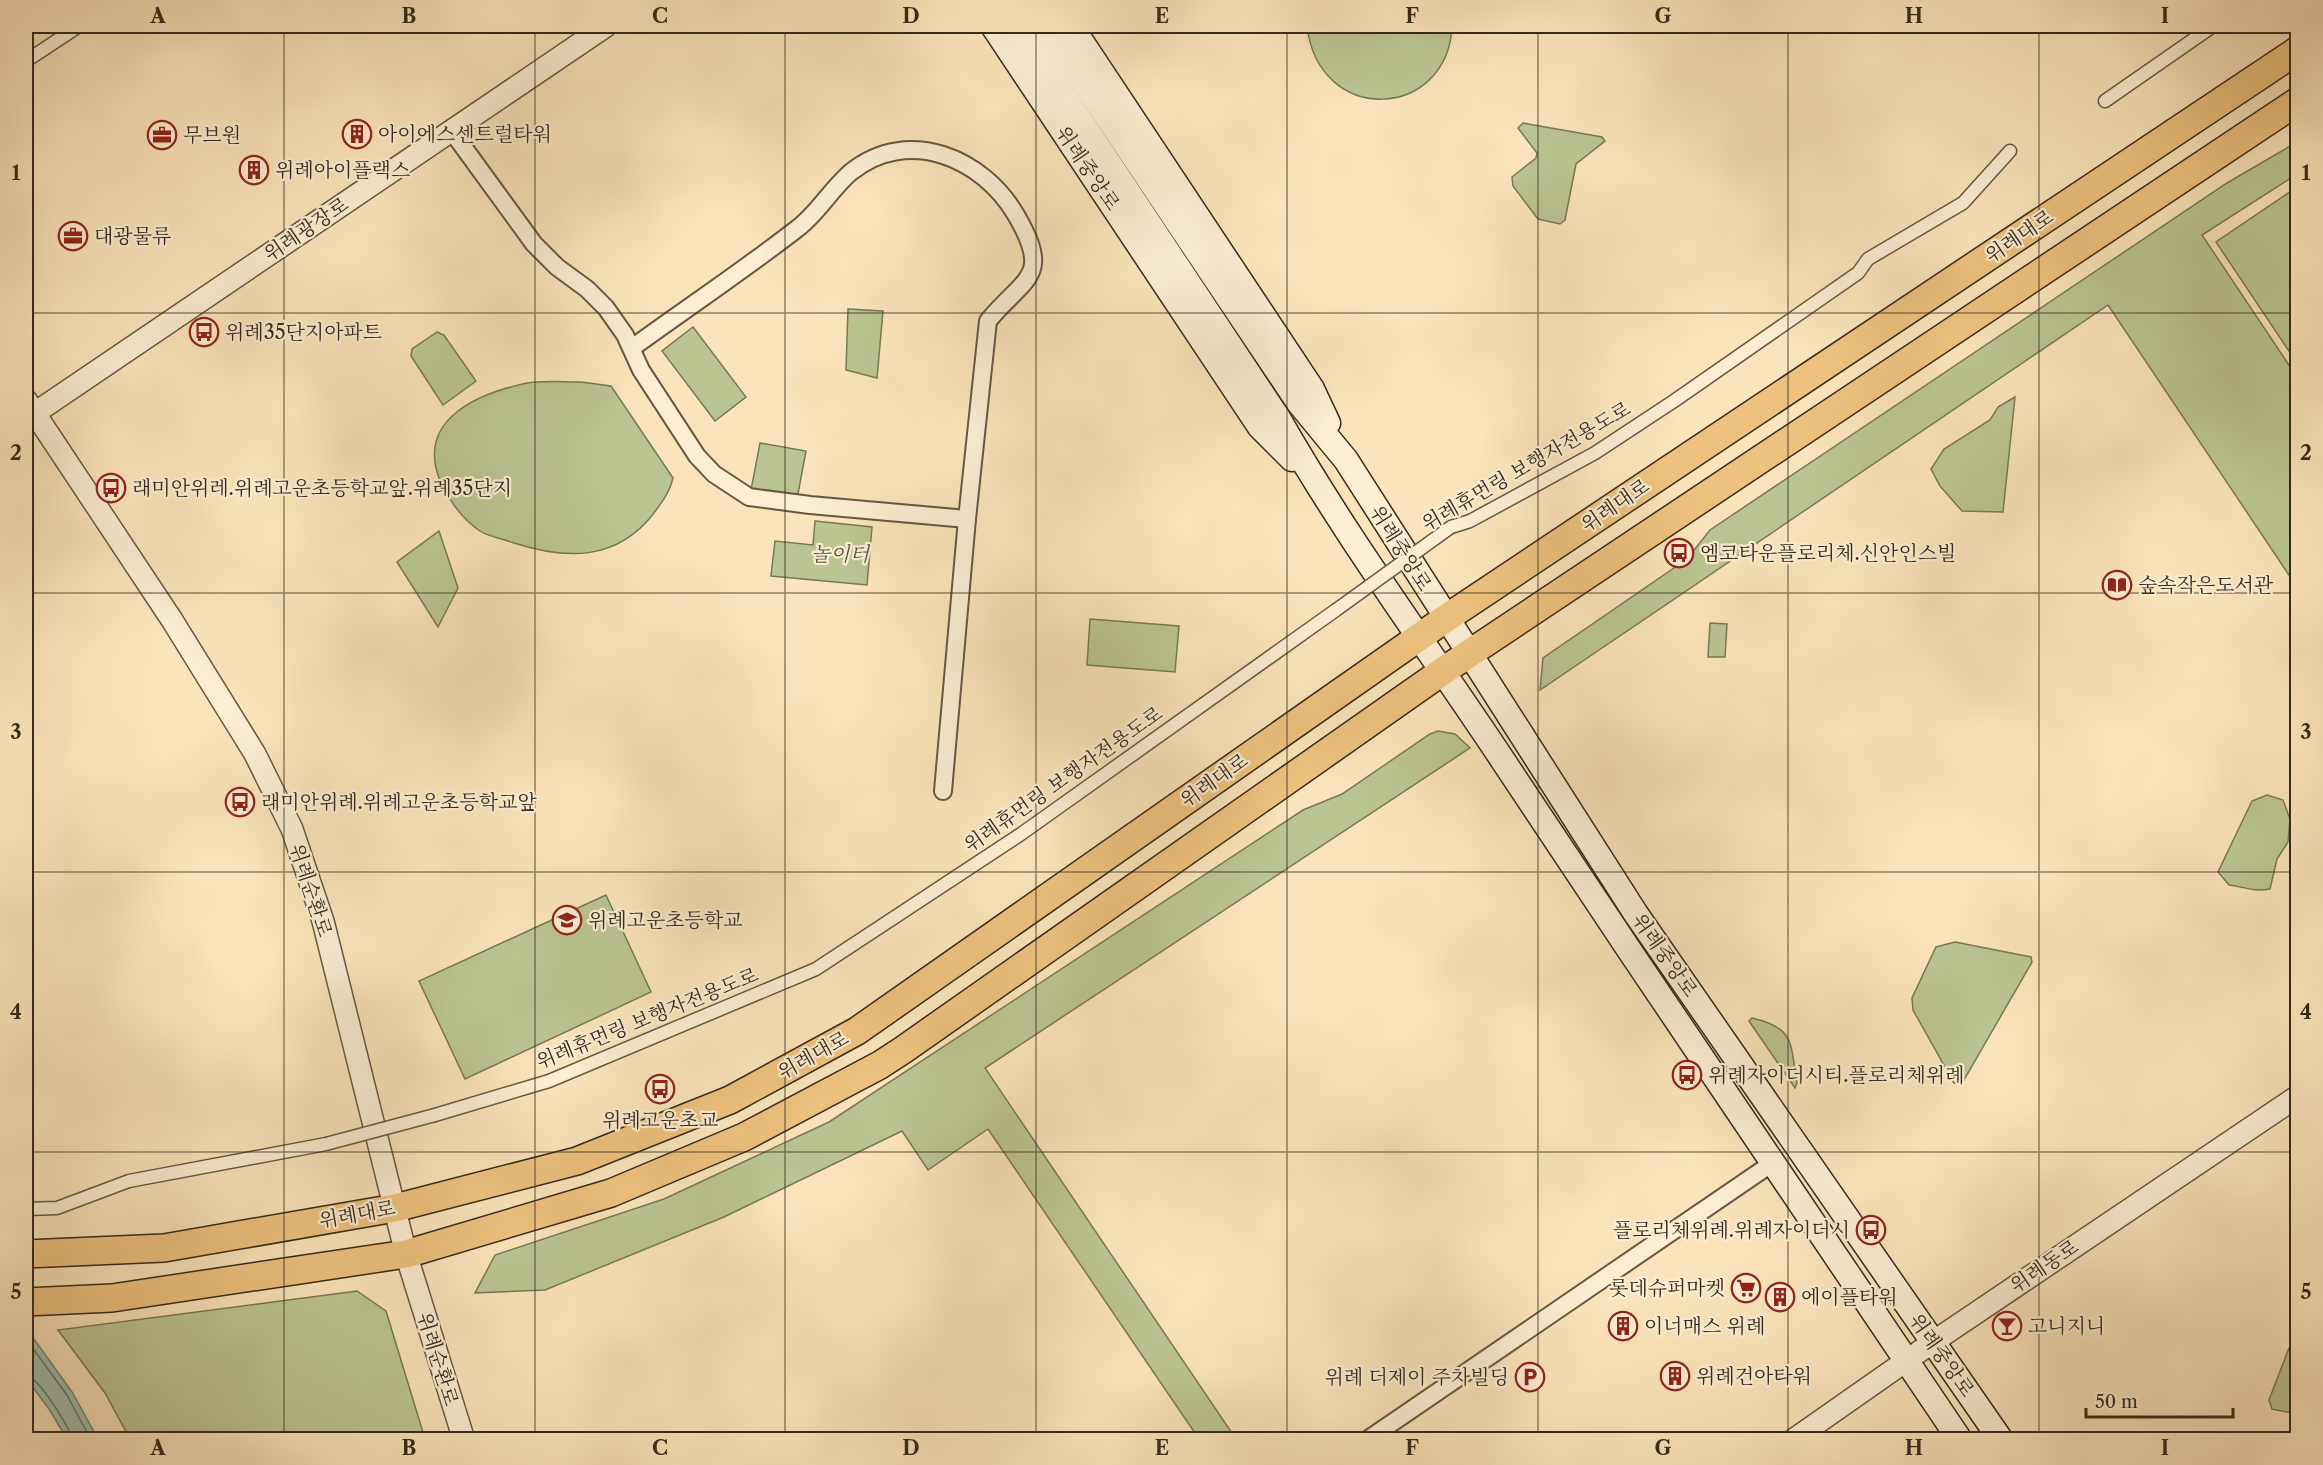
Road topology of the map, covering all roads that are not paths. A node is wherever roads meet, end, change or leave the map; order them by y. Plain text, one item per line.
1 (79, 26) edge
2 (606, 26) edge
3 (993, 26) edge
4 (1018, 26) edge
5 (1046, 26) edge
6 (1071, 26) edge
7 (2213, 26) edge
8 (2298, 50) edge
9 (26, 61) edge
10 (2105, 101) dead end
11 (2298, 101) edge
12 (451, 130) junction
13 (2010, 151) dead end
14 (632, 348) junction
15 (30, 407) edge
16 (1346, 460) junction
17 (1314, 482) junction
18 (967, 519) junction
19 (1445, 619) junction
20 (1420, 636) junction
21 (1469, 655) junction
22 (1443, 671) junction
23 (943, 791) dead end
24 (2298, 1096) edge
25 (1771, 1164) junction
26 (395, 1208) junction
27 (26, 1209) edge
28 (35, 1253) edge
29 (406, 1254) junction
30 (26, 1302) edge
31 (1933, 1342) junction
32 (1907, 1362) junction
33 (464, 1440) edge
34 (1367, 1440) edge
35 (1793, 1440) edge
36 (1960, 1440) edge
37 (2001, 1440) edge

1 - 9 street
2 - 12 street, 위례광장로
3 - 17 main road, 위례중앙로
4 - 17 main road, 위례중앙로
5 - 16 main road, 위례중앙로
6 - 16 main road, 위례중앙로
7 - 10 street
8 - 19 main road, 위례대로
11 - 21 main road, 위례대로
12 - 14 street
12 - 15 street, 위례광장로
13 - 27 street, 위례휴먼링 보행자전용도로, bridge
14 - 18 street
14 - 18 street
15 - 26 street, 위례순환로
16 - 19 main road, 위례중앙로
17 - 20 main road, 위례중앙로
18 - 23 street
19 - 20 main road, 위례대로
19 - 21 main road, 위례중앙로
20 - 22 main road, 위례중앙로
20 - 26 main road, 위례대로
21 - 22 main road, 위례대로
21 - 31 main road, 위례중앙로
22 - 25 main road, 위례중앙로
22 - 29 main road, 위례대로
24 - 31 street, 위례동로
25 - 32 main road, 위례중앙로
25 - 34 street
26 - 28 main road, 위례대로
26 - 29 street, 위례순환로
29 - 30 main road, 위례대로
29 - 33 street, 위례순환로
31 - 32 street, 위례동로
31 - 37 main road, 위례중앙로
32 - 35 street, 위례동로
32 - 36 main road, 위례중앙로

